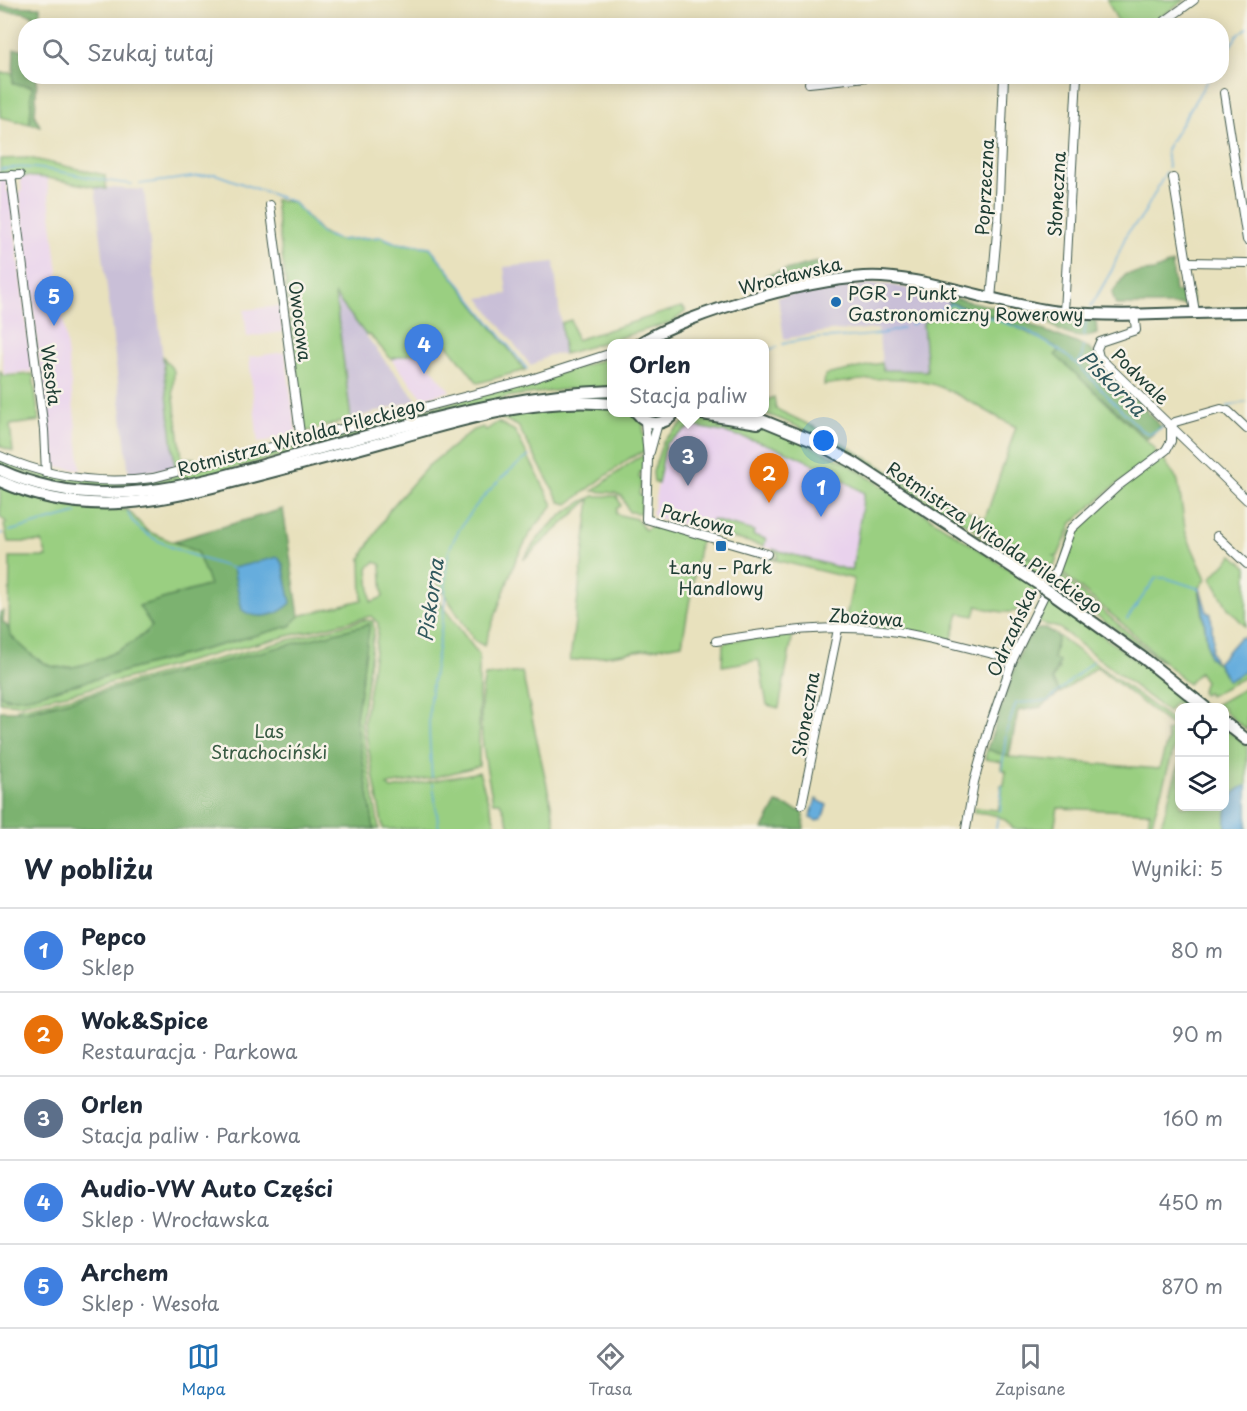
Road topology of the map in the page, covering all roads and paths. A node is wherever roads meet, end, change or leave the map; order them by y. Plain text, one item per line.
1 (1194, 0) edge
2 (1169, 18) edge
3 (1004, 84) edge
4 (1077, 84) edge
5 (1224, 93) dead end
6 (0, 176) edge
7 (1173, 178) dead end
8 (1243, 187) edge
9 (270, 206) dead end
10 (1247, 240) edge
11 (1188, 262) junction
12 (1247, 263) edge
13 (991, 299) junction
14 (1064, 312) junction
15 (1195, 312) junction
16 (1247, 312) edge
17 (1134, 313) junction
18 (651, 339) edge
19 (607, 355) edge
20 (607, 391) edge
21 (607, 404) edge
22 (641, 417) edge
23 (669, 417) edge
24 (720, 417) edge
25 (755, 417) edge
26 (645, 421) junction
27 (658, 423) junction
28 (1171, 426) junction
29 (780, 427) junction
30 (1247, 429) edge
31 (301, 441) junction
32 (1162, 454) joint
33 (0, 456) edge
34 (648, 459) junction
35 (0, 470) edge
36 (46, 473) junction
37 (0, 481) edge
38 (1247, 500) edge
39 (1217, 536) dead end
40 (766, 554) dead end
41 (1247, 564) edge
42 (838, 629) junction
43 (716, 642) dead end
44 (1013, 659) junction
45 (1200, 703) edge
46 (1229, 726) edge
47 (1247, 740) edge
48 (802, 804) dead end
49 (966, 829) edge

1 - 2 street
3 - 13 street, Poprzeczna
4 - 14 street, Słoneczna
5 - 8 street
6 - 36 street, Wesoła
7 - 11 street
8 - 10 street
9 - 31 street, Owocowa
11 - 12 street
11 - 15 street
13 - 14 main road, Wrocławska
13 - 18 main road, Wrocławska
14 - 17 main road, Wrocławska
15 - 16 main road, Wrocławska
15 - 17 main road, Wrocławska
17 - 28 street, Podwale
19 - 31 street
20 - 35 main road, Rotmistrza Witolda Pileckiego
21 - 37 main road, Rotmistrza Witolda Pileckiego
22 - 26 main road
23 - 27 main road
24 - 29 main road, Rotmistrza Witolda Pileckiego
25 - 29 main road, Rotmistrza Witolda Pileckiego
26 - 27 main road
26 - 34 street
27 - 34 street
28 - 30 street, Podwale
28 - 32 street, Podwale
28 - 38 street
29 - 45 main road, Rotmistrza Witolda Pileckiego, bridge
31 - 36 street
32 - 44 street, Odrzańska
33 - 36 street
34 - 40 street, Parkowa
39 - 41 street
42 - 43 street, Zbożowa
42 - 44 street, Zbożowa
42 - 48 street, Słoneczna
44 - 49 street, Odrzańska
46 - 47 main road

